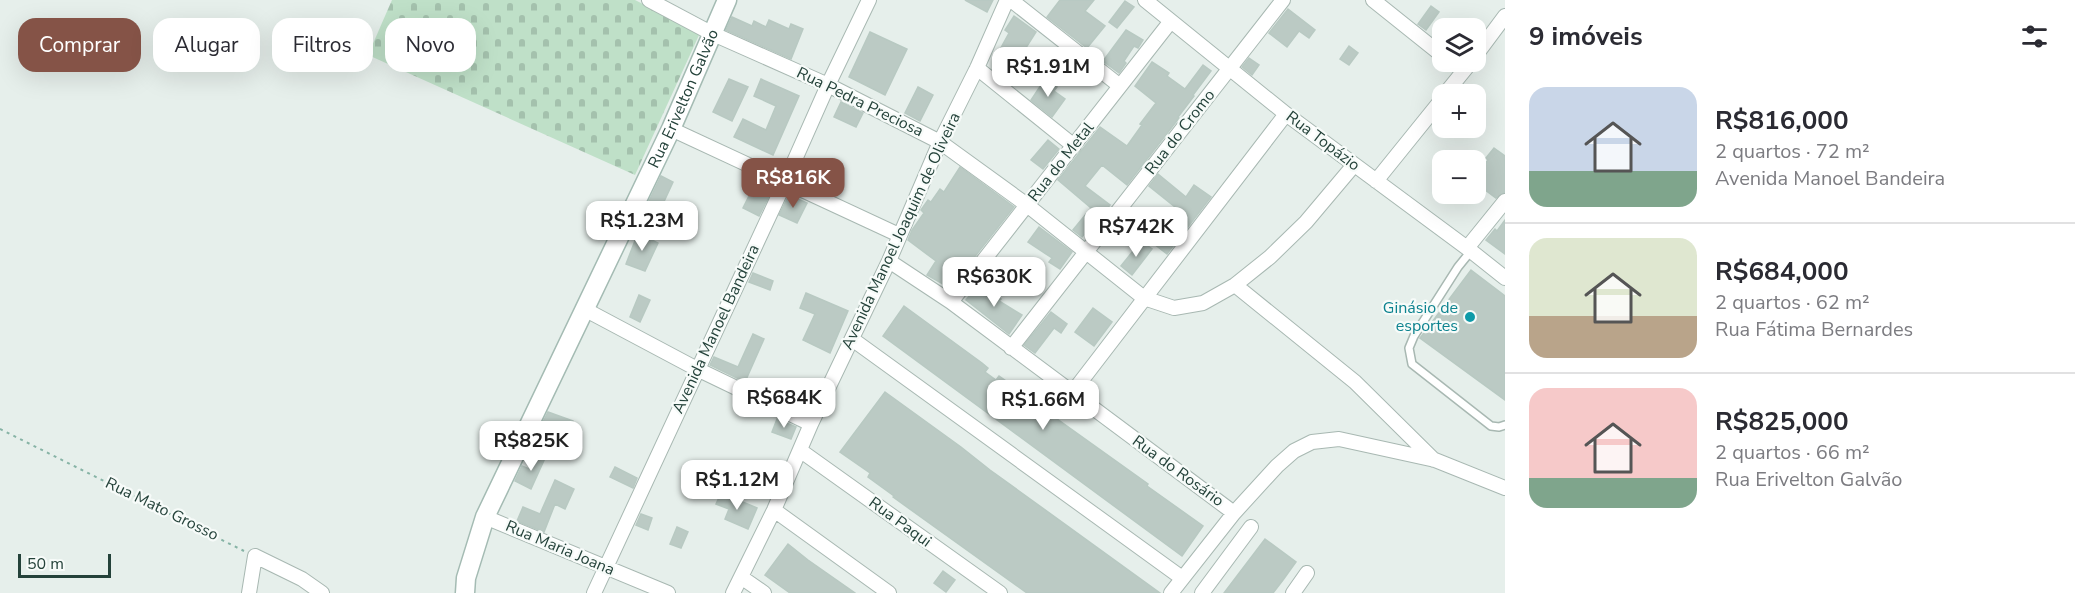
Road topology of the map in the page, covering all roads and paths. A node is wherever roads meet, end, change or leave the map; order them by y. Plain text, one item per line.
1 (649, 0) edge
2 (727, 0) edge
3 (869, 0) edge
4 (1009, 0) edge
5 (1144, 0) edge
6 (1283, 0) edge
7 (1372, 0) edge
8 (1505, 16) edge
9 (1171, 21) junction
10 (711, 33) junction
11 (1486, 42) edge
12 (1432, 47) edge
13 (977, 68) junction
14 (1229, 69) junction
15 (1463, 72) edge
16 (1454, 84) edge
17 (828, 85) junction
18 (1120, 86) junction
19 (1432, 111) edge
20 (1286, 114) junction
21 (670, 129) junction
22 (940, 142) junction
23 (1074, 146) junction
24 (1354, 165) junction
25 (1376, 181) junction
26 (786, 182) junction
27 (1505, 201) edge
28 (1027, 205) junction
29 (899, 235) junction
30 (1469, 249) junction
31 (1086, 251) junction
32 (889, 261) junction
33 (1505, 278) edge
34 (1235, 285) junction
35 (1144, 298) junction
36 (951, 302) junction
37 (586, 310) junction
38 (852, 339) junction
39 (1011, 348) junction
40 (697, 369) junction
41 (1072, 393) junction
42 (811, 424) junction
43 (1505, 425) edge
44 (0, 429) edge
45 (801, 451) junction
46 (1435, 460) junction
47 (1505, 488) edge
48 (774, 510) junction
49 (1234, 513) junction
50 (485, 518) junction
51 (1251, 527) dead end
52 (255, 556) junction
53 (605, 567) junction
54 (1307, 573) dead end
55 (741, 577) junction
56 (1182, 578) junction
57 (249, 593) edge
58 (322, 593) edge
59 (465, 593) edge
60 (594, 593) edge
61 (668, 593) edge
62 (733, 593) edge
63 (764, 593) edge
64 (889, 593) edge
65 (1000, 593) edge
66 (1171, 593) edge
67 (1202, 593) edge
68 (1293, 593) edge

1 - 10 street, Rua Pedra Preciosa
2 - 10 main road, Rua Erivelton Galvão
3 - 17 street, Avenida Manoel Bandeira
4 - 13 street, Avenida Manoel Joaquim de Oliveira
4 - 18 street
5 - 9 street, Rua Topázio
6 - 14 street, Rua do Cromo
7 - 12 street
8 - 11 street
9 - 14 street, Rua Topázio
9 - 18 street, Rua do Metal
10 - 17 street, Rua Pedra Preciosa
10 - 21 main road, Rua Erivelton Galvão
13 - 22 street, Avenida Manoel Joaquim de Oliveira
13 - 23 street
14 - 20 street, Rua Topázio
14 - 31 street, Rua do Cromo
15 - 16 street
17 - 22 street, Rua Pedra Preciosa
17 - 26 street, Avenida Manoel Bandeira
18 - 23 street, Rua do Metal
19 - 25 street
20 - 24 street, Rua Topázio
20 - 35 street
21 - 26 street
21 - 37 main road, Rua Erivelton Galvão
22 - 28 street, Rua Pedra Preciosa
22 - 29 street, Avenida Manoel Joaquim de Oliveira
23 - 28 street, Rua do Metal
24 - 25 street, Rua Topázio
24 - 34 street
25 - 30 street, Rua Topázio
26 - 29 street
26 - 40 street, Avenida Manoel Bandeira
27 - 30 street
28 - 31 street, Rua Pedra Preciosa
28 - 36 street, Rua do Metal
29 - 32 street, Avenida Manoel Joaquim de Oliveira
30 - 33 street, Rua Topázio
30 - 43 lane
31 - 35 street, Rua Pedra Preciosa
31 - 39 street, Rua do Cromo
32 - 36 street, Rua do Rosário
32 - 38 street, Avenida Manoel Joaquim de Oliveira
34 - 35 street, Rua Pedra Preciosa
34 - 46 street
35 - 41 street
36 - 39 street, Rua do Rosário
37 - 40 street
37 - 50 main road, Rua Erivelton Galvão
38 - 42 street, Avenida Manoel Joaquim de Oliveira
38 - 56 street
39 - 41 street, Rua do Rosário
40 - 42 street
40 - 53 street, Avenida Manoel Bandeira
41 - 49 street, Rua do Rosário
42 - 45 street, Avenida Manoel Joaquim de Oliveira
44 - 52 path, Rua Mato Grosso
45 - 48 street, Avenida Manoel Joaquim de Oliveira
45 - 65 street, Rua Paqui
46 - 47 street
46 - 49 street
48 - 55 street, Avenida Manoel Joaquim de Oliveira
48 - 64 street
49 - 56 street
50 - 53 street, Rua Maria Joana
50 - 59 main road, Rua Erivelton Galvão
51 - 67 street
52 - 57 street
52 - 58 street
53 - 60 street, Avenida Manoel Bandeira
53 - 61 street, Rua Maria Joana
54 - 68 street
55 - 62 street, Avenida Manoel Joaquim de Oliveira
55 - 63 street
56 - 66 street

